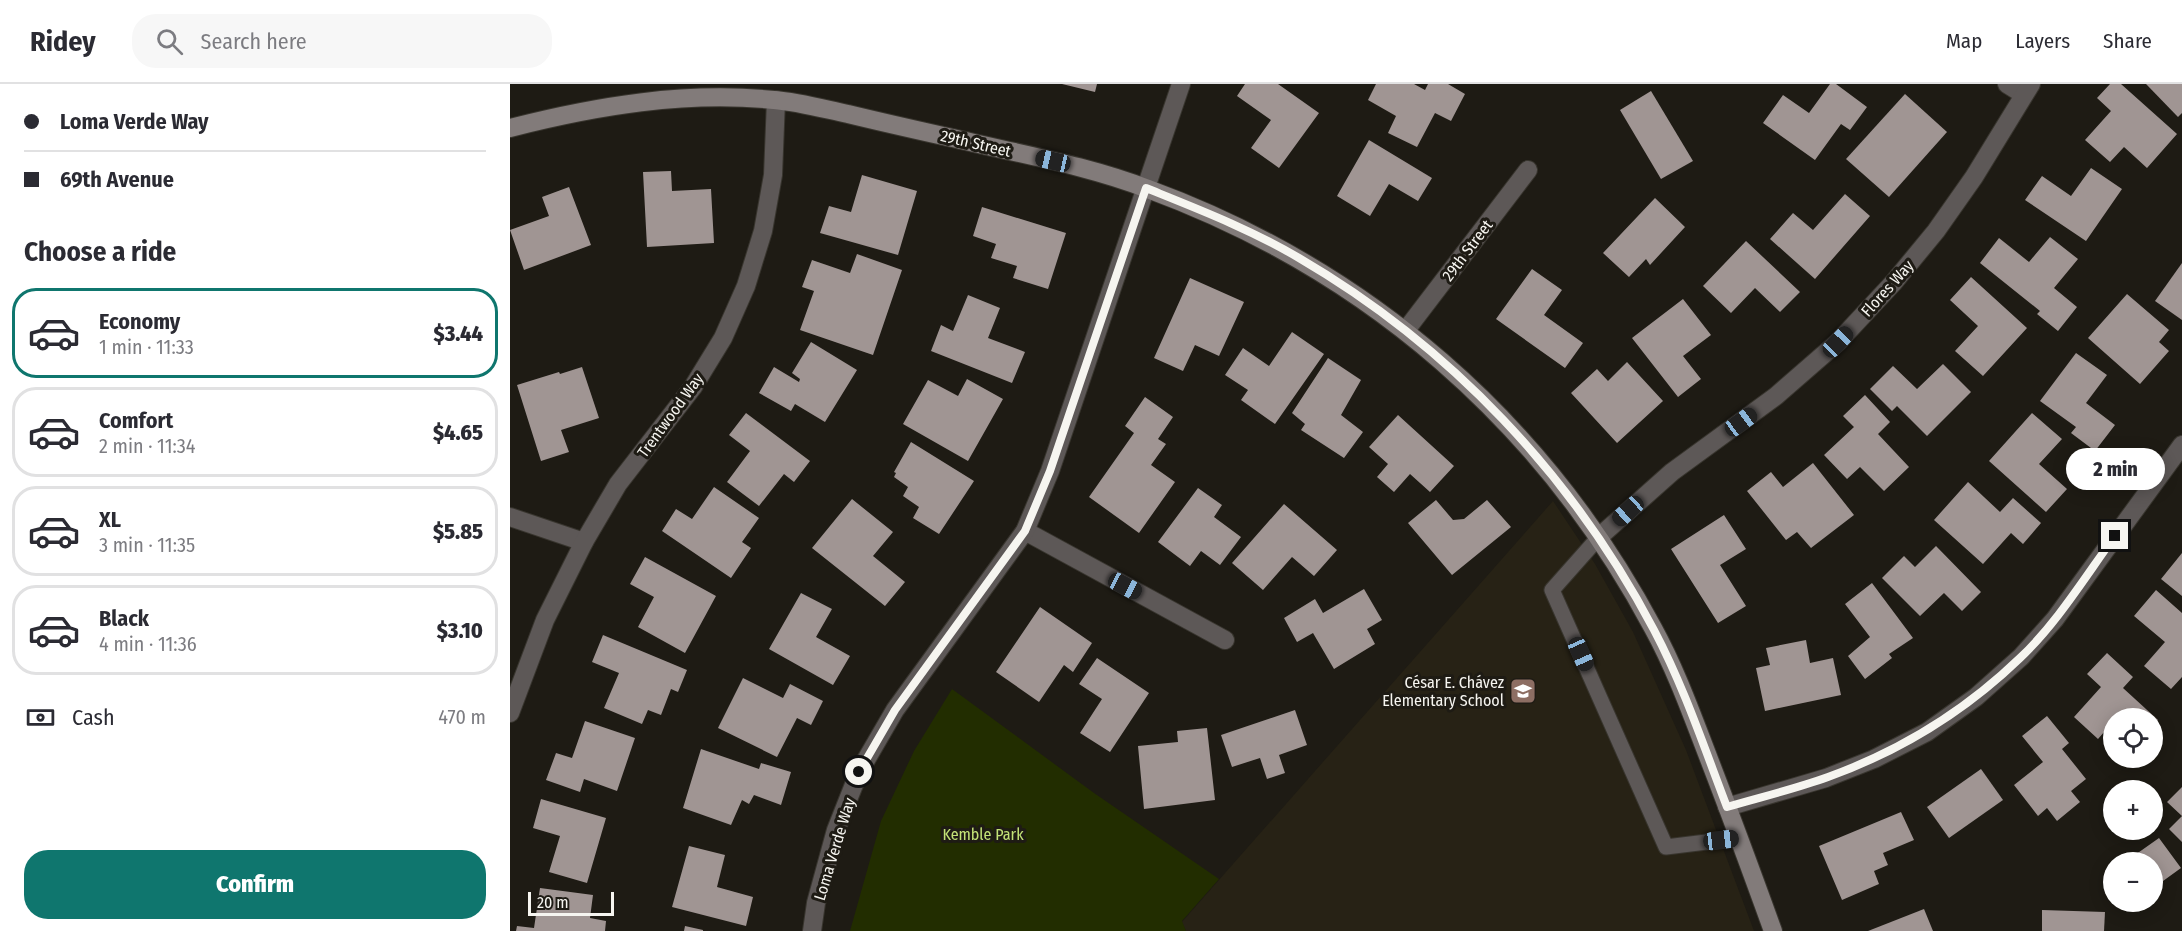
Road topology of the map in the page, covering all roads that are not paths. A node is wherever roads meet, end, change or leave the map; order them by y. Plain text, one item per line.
1 (1181, 84) edge
2 (2007, 84) edge
3 (2027, 89) edge
4 (776, 100) junction
5 (510, 129) edge
6 (1528, 170) dead end
7 (1146, 188) junction
8 (1406, 330) junction
9 (2182, 445) edge
10 (510, 516) edge
11 (1025, 531) junction
12 (1599, 537) junction
13 (584, 542) junction
14 (1225, 640) dead end
15 (510, 713) edge
16 (1727, 807) junction
17 (1739, 838) junction
18 (812, 931) edge
19 (1773, 931) edge

1 - 7 street, Loma Verde Way
2 - 3 street, Flores Way
3 - 12 street, Flores Way
4 - 5 street, 29th Street
4 - 7 street, 29th Street
4 - 13 street, Trentwood Way
6 - 8 street, 29th Street
7 - 8 street, 29th Street
7 - 11 street, Loma Verde Way
8 - 12 street, 29th Street
9 - 16 street
10 - 13 street
11 - 14 street
11 - 18 street, Loma Verde Way
12 - 16 street, 29th Street
12 - 17 lane
13 - 15 street, Trentwood Way
16 - 17 street, 29th Street
17 - 19 street, 29th Street

